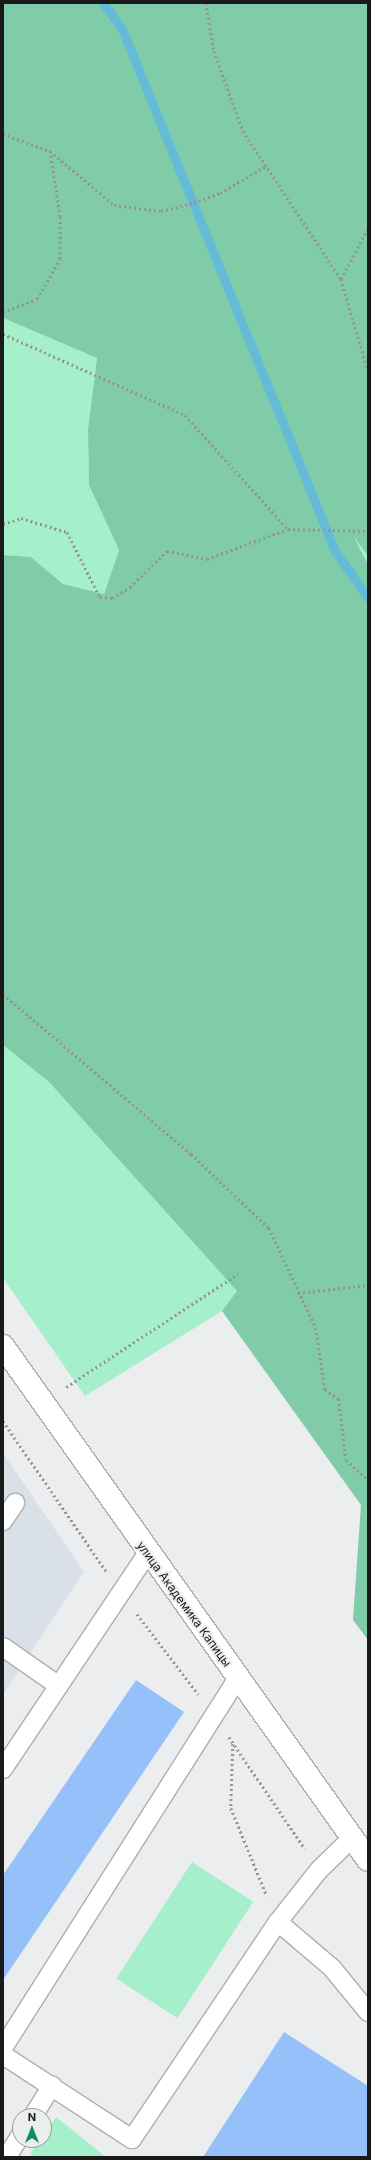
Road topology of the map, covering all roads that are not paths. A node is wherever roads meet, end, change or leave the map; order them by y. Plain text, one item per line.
1 (3, 1346) edge
2 (15, 1503) dead end
3 (3, 1521) edge
4 (147, 1554) junction
5 (3, 1648) edge
6 (238, 1678) junction
7 (59, 1686) junction
8 (3, 1769) edge
9 (352, 1837) junction
10 (368, 1860) edge
11 (278, 1922) junction
12 (368, 2012) edge
13 (3, 2048) edge
14 (3, 2055) edge
15 (52, 2085) junction
16 (38, 2108) edge
17 (13, 2148) edge
18 (7, 2157) edge

1 - 4 street, улица Академика Капицы
2 - 3 lane
4 - 6 street, улица Академика Капицы
4 - 7 lane
5 - 7 lane
6 - 9 street, улица Академика Капицы
6 - 13 lane
7 - 8 lane
9 - 10 street, улица Академика Капицы
9 - 11 lane
11 - 12 lane
11 - 15 lane
14 - 15 lane
15 - 16 lane
17 - 18 lane

